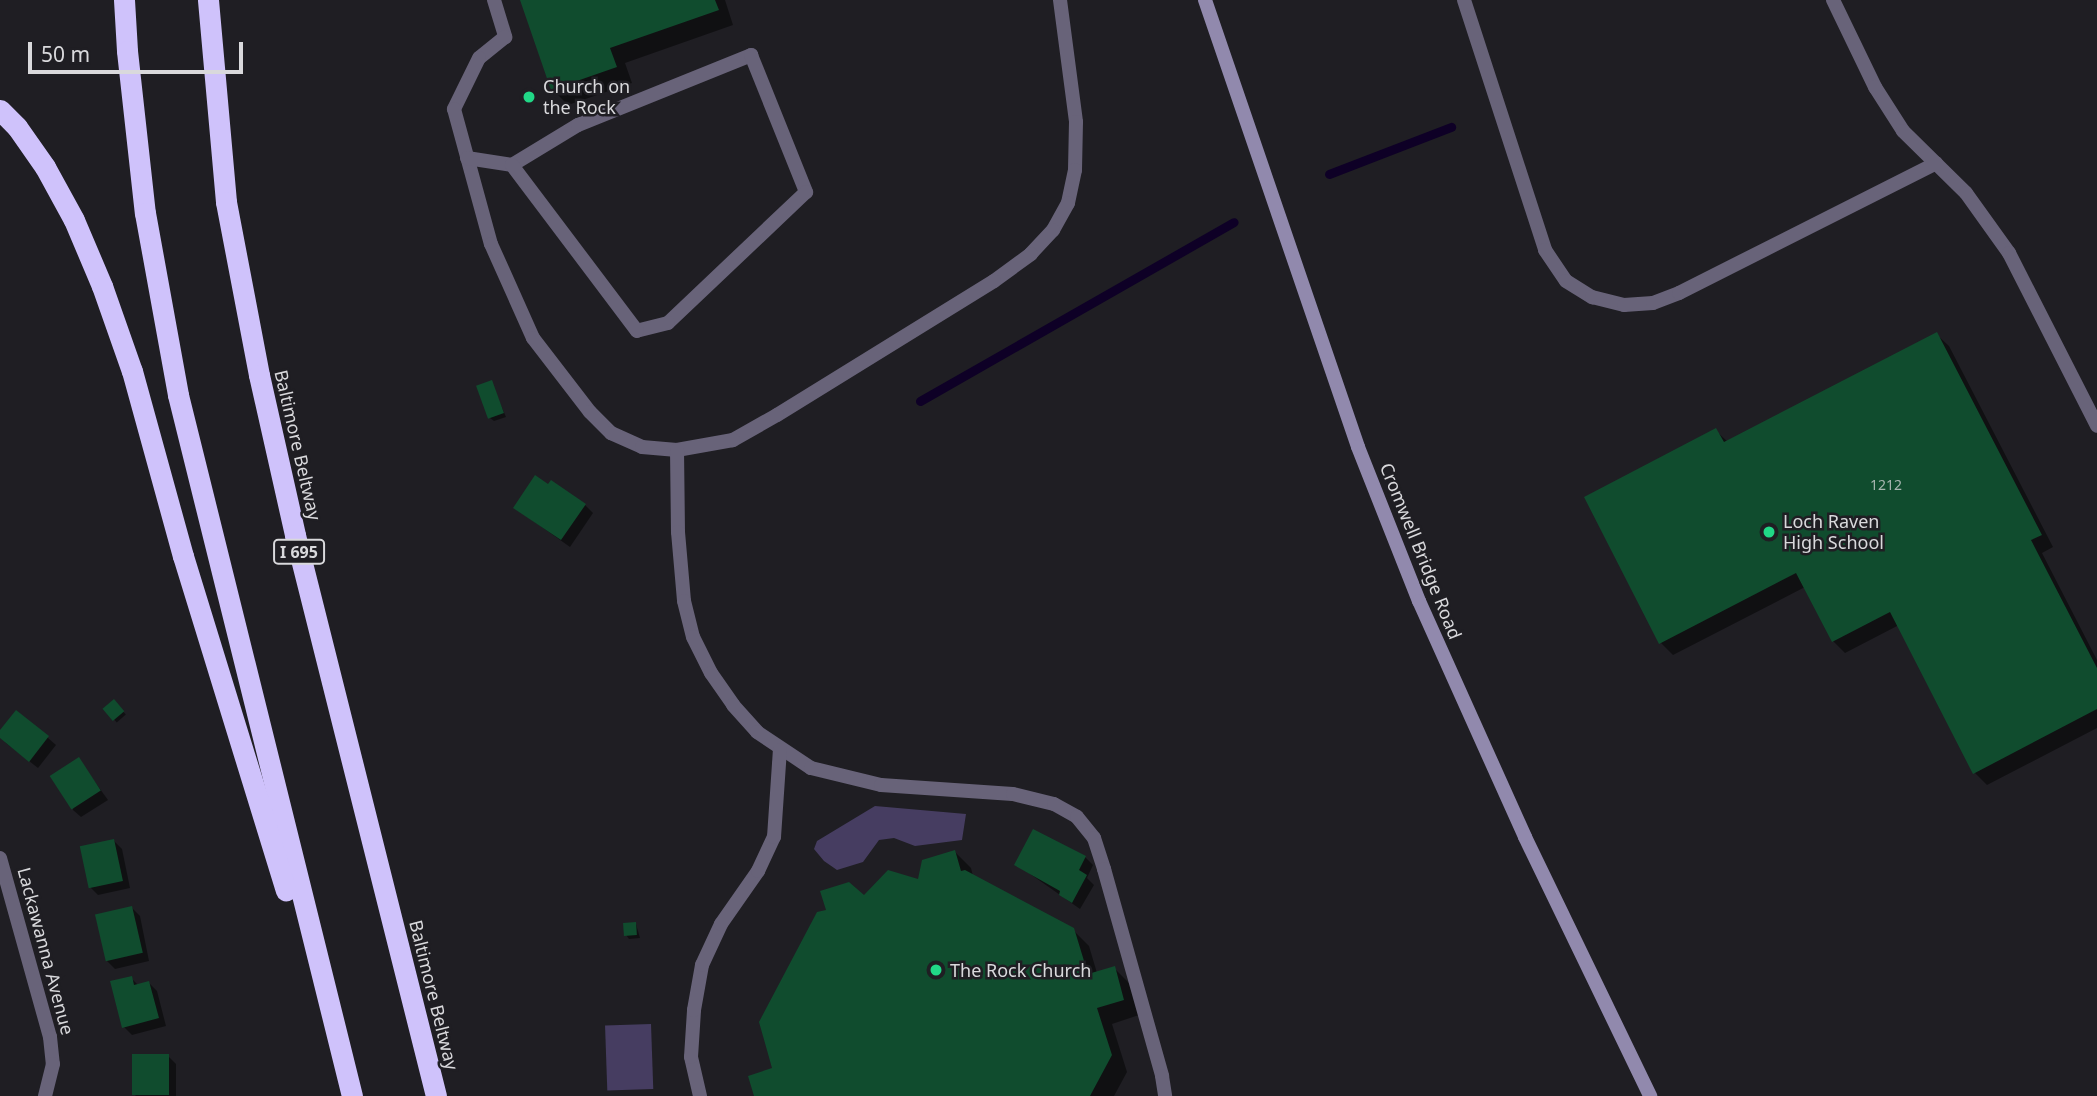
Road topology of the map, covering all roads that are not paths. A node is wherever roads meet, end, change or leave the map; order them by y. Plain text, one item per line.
1 (124, 0) edge
2 (208, 0) edge
3 (494, 0) edge
4 (1060, 0) edge
5 (1205, 0) edge
6 (1464, 0) edge
7 (1833, 0) edge
8 (0, 110) edge
9 (467, 158) junction
10 (1936, 163) junction
11 (512, 165) junction
12 (2097, 426) edge
13 (677, 450) junction
14 (780, 750) junction
15 (0, 858) edge
16 (45, 1096) edge
17 (351, 1096) edge
18 (436, 1096) edge
19 (700, 1096) edge
20 (1165, 1096) edge
21 (1650, 1096) edge

1 - 17 highway
2 - 18 highway, Baltimore Beltway / I 695
3 - 9 street
4 - 13 street
5 - 21 main road, Cromwell Bridge Road
6 - 10 street
7 - 10 street
8 - 17 highway
9 - 11 street
9 - 13 street
10 - 12 street
11 - 11 street
13 - 14 street
14 - 19 street
14 - 20 street
15 - 16 street, Lackawanna Avenue

